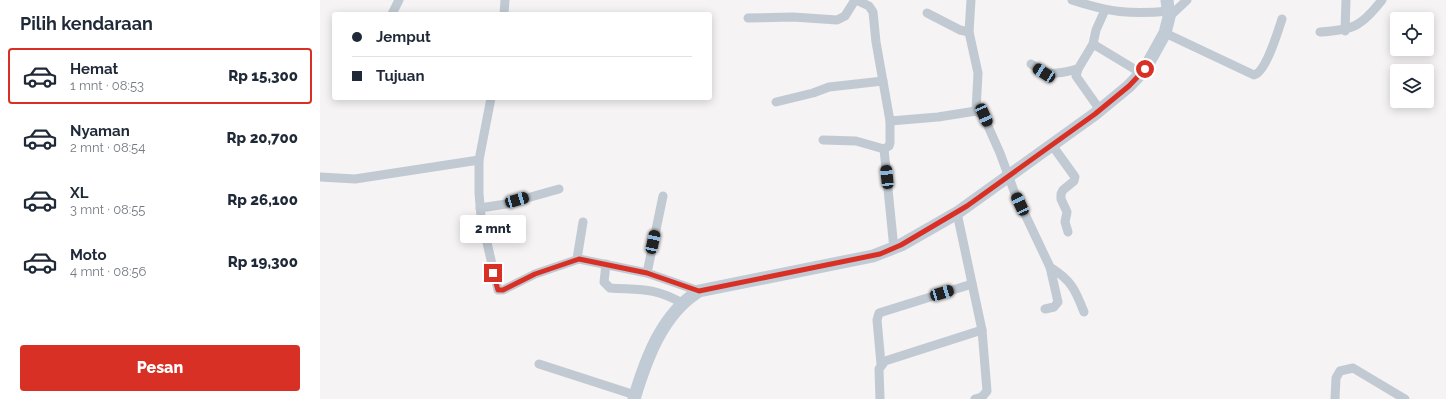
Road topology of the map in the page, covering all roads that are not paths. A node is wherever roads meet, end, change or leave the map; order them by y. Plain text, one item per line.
1 (399, 0) edge
2 (505, 0) edge
3 (855, 0) edge
4 (971, 0) edge
5 (1072, 0) edge
6 (1187, 0) edge
7 (1346, 0) edge
8 (1382, 0) edge
9 (1168, 9) edge
10 (1105, 10) junction
11 (393, 12) edge
12 (504, 12) edge
13 (927, 13) dead end
14 (748, 18) dead end
15 (1282, 19) dead end
16 (1345, 31) junction
17 (969, 32) junction
18 (1320, 32) dead end
19 (1165, 33) junction
20 (1093, 44) junction
21 (1031, 64) dead end
22 (1078, 69) junction
23 (1141, 73) junction
24 (883, 80) junction
25 (491, 100) edge
26 (776, 102) dead end
27 (1100, 110) junction
28 (976, 111) junction
29 (890, 121) junction
30 (823, 140) dead end
31 (1052, 145) junction
32 (884, 149) junction
33 (479, 160) junction
34 (1009, 176) junction
35 (320, 178) edge
36 (559, 189) dead end
37 (663, 196) dead end
38 (480, 208) junction
39 (957, 212) junction
40 (583, 222) dead end
41 (1068, 232) dead end
42 (894, 249) junction
43 (577, 259) junction
44 (606, 264) junction
45 (1050, 267) junction
46 (647, 273) junction
47 (972, 284) junction
48 (699, 291) junction
49 (682, 303) junction
50 (1045, 309) dead end
51 (1084, 312) dead end
52 (982, 330) junction
53 (539, 364) dead end
54 (881, 364) junction
55 (635, 397) edge
56 (880, 399) edge
57 (975, 399) edge
58 (1334, 399) edge
59 (1405, 399) edge

1 - 11 street
2 - 12 street
3 - 14 street
3 - 24 street
4 - 17 street
5 - 10 street
6 - 9 street
7 - 16 street
8 - 16 street
9 - 10 street
9 - 19 main road
10 - 20 street
13 - 17 street
15 - 19 street
16 - 18 street
17 - 28 street
19 - 23 main road
20 - 22 street
20 - 23 street
21 - 22 street
22 - 27 street
23 - 27 main road
24 - 26 street
24 - 29 street
25 - 33 street
27 - 31 main road
28 - 29 street
28 - 34 street
29 - 32 street
30 - 32 street
31 - 34 main road
31 - 41 street
32 - 42 street
33 - 35 street
33 - 38 street
34 - 39 main road
34 - 45 street
36 - 38 street
37 - 46 street
38 - 43 street
39 - 42 main road
39 - 47 street
40 - 43 street
42 - 48 main road
43 - 44 street
44 - 46 street
44 - 49 street
45 - 50 street
45 - 51 street
46 - 48 street
47 - 52 street
47 - 54 street
48 - 49 main road
49 - 55 main road
52 - 54 street
52 - 57 street
53 - 55 street
54 - 56 street
58 - 59 street

